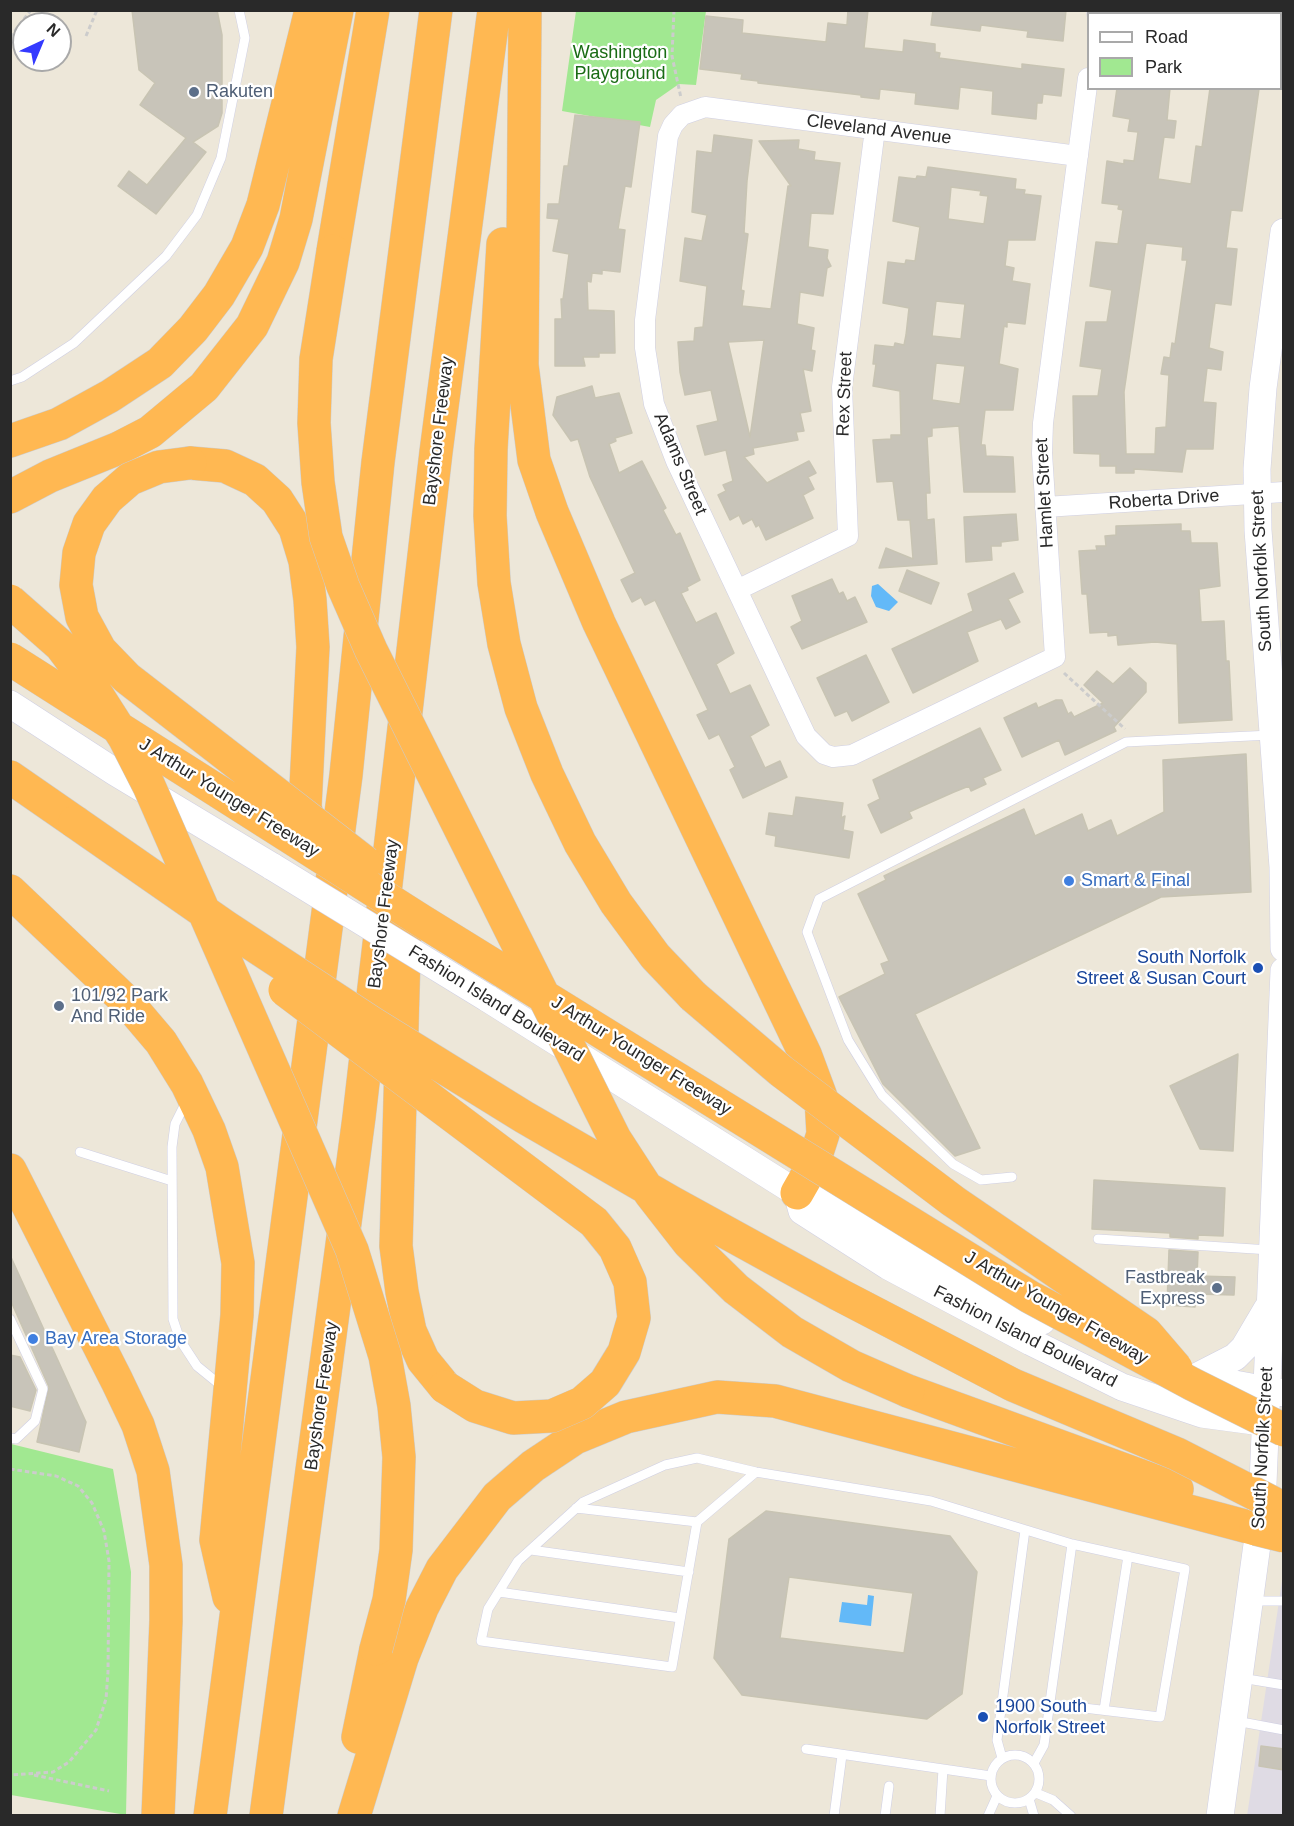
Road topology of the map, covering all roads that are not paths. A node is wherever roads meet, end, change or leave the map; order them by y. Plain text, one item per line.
1 (239, 10) edge
2 (311, 10) edge
3 (338, 10) edge
4 (373, 10) edge
5 (436, 10) edge
6 (515, 11) edge
7 (1087, 90) edge
8 (682, 115) joint
9 (875, 129) junction
10 (1078, 156) junction
11 (1284, 232) edge
12 (10, 381) edge
13 (10, 441) edge
14 (1284, 492) edge
15 (1257, 494) junction
16 (10, 497) edge
17 (1045, 507) junction
18 (737, 590) junction
19 (10, 601) edge
20 (10, 659) edge
21 (412, 674) junction
22 (10, 704) edge
23 (1275, 718) edge
24 (824, 754) joint
25 (10, 777) edge
26 (75, 822) junction
27 (10, 891) edge
28 (328, 899) junction
29 (1284, 948) edge
30 (1284, 971) edge
31 (666, 1070) junction
32 (1282, 1075) edge
33 (191, 1092) junction
34 (80, 1152) dead end
35 (10, 1170) edge
36 (1012, 1177) dead end
37 (172, 1181) junction
38 (796, 1193) junction
39 (1279, 1214) edge
40 (1098, 1239) dead end
41 (1272, 1250) junction
42 (1276, 1317) edge
43 (10, 1319) edge
44 (1194, 1381) junction
45 (1275, 1392) edge
46 (230, 1393) junction
47 (1277, 1425) edge
48 (10, 1438) edge
49 (756, 1472) junction
50 (576, 1508) junction
51 (1284, 1511) edge
52 (697, 1522) junction
53 (1025, 1530) junction
54 (1270, 1532) edge
55 (1072, 1544) junction
56 (531, 1550) junction
57 (1128, 1556) junction
58 (689, 1572) junction
59 (499, 1592) junction
60 (1250, 1601) junction
61 (1284, 1601) edge
62 (234, 1617) junction
63 (680, 1618) junction
64 (389, 1654) junction
65 (1239, 1677) junction
66 (1284, 1685) edge
67 (1050, 1704) junction
68 (1104, 1710) junction
69 (1233, 1720) junction
70 (1284, 1730) edge
71 (806, 1749) dead end
72 (842, 1755) junction
73 (1002, 1758) junction
74 (1034, 1763) junction
75 (943, 1769) junction
76 (991, 1776) junction
77 (889, 1786) dead end
78 (997, 1796) junction
79 (1033, 1796) junction
80 (159, 1815) edge
81 (210, 1815) edge
82 (266, 1815) edge
83 (342, 1815) edge
84 (354, 1815) edge
85 (834, 1815) edge
86 (885, 1815) edge
87 (940, 1815) edge
88 (988, 1815) edge
89 (1034, 1815) edge
90 (1071, 1815) edge
91 (1220, 1815) edge

1 - 12 lane
2 - 13 highway
3 - 16 highway
4 - 54 highway, bridge
5 - 28 highway
6 - 21 highway, Bayshore Freeway
6 - 38 highway
6 - 44 highway, bridge
7 - 10 street, Hamlet Street
8 - 9 street, Cleveland Avenue
8 - 18 street, Adams Street
9 - 10 street, Cleveland Avenue
9 - 18 street, Rex Street
10 - 17 street, Hamlet Street
11 - 15 main road, South Norfolk Street
14 - 15 street, Roberta Drive
15 - 17 street, Roberta Drive
15 - 23 main road, South Norfolk Street
17 - 24 street, Hamlet Street
18 - 24 street, Adams Street
19 - 64 highway, bridge
20 - 31 highway, J Arthur Younger Freeway, bridge
21 - 26 highway, bridge
21 - 82 highway, Bayshore Freeway
22 - 38 main road, Fashion Island Boulevard, bridge
23 - 29 main road, South Norfolk Street
23 - 36 lane
25 - 26 highway
26 - 51 highway, bridge
27 - 33 highway
28 - 31 highway, bridge
28 - 62 highway
30 - 32 main road, South Norfolk Street
31 - 44 highway, J Arthur Younger Freeway, bridge
32 - 39 main road, South Norfolk Street
33 - 37 lane
33 - 46 highway
34 - 37 lane
35 - 80 highway
37 - 46 lane
38 - 44 main road, Fashion Island Boulevard
38 - 47 main road, Fashion Island Boulevard
39 - 41 main road, South Norfolk Street
40 - 41 lane
41 - 42 main road, South Norfolk Street
42 - 44 main road
42 - 45 main road, South Norfolk Street
43 - 48 lane
44 - 45 main road, Fashion Island Boulevard
44 - 47 highway, J Arthur Younger Freeway, bridge
45 - 47 main road, South Norfolk Street
46 - 62 highway
47 - 60 main road, South Norfolk Street
49 - 50 lane
49 - 52 lane
49 - 53 lane
50 - 52 lane
50 - 56 lane
52 - 58 lane
53 - 55 lane
53 - 73 lane
54 - 64 highway
55 - 57 lane
55 - 67 lane
56 - 58 lane
56 - 59 lane
57 - 68 lane
57 - 68 lane
58 - 63 lane
59 - 63 lane
59 - 63 lane
60 - 61 lane
60 - 65 main road, South Norfolk Street
62 - 81 highway
64 - 83 highway
64 - 84 highway
65 - 66 lane
65 - 69 main road, South Norfolk Street
67 - 68 lane
67 - 74 lane
69 - 70 lane
69 - 91 main road, South Norfolk Street
71 - 72 lane
72 - 75 lane
72 - 85 lane
73 - 74 lane
73 - 76 lane
74 - 79 lane
75 - 76 lane
75 - 87 lane
76 - 78 lane
77 - 86 lane
78 - 79 lane
78 - 88 lane
79 - 89 lane
79 - 90 lane

